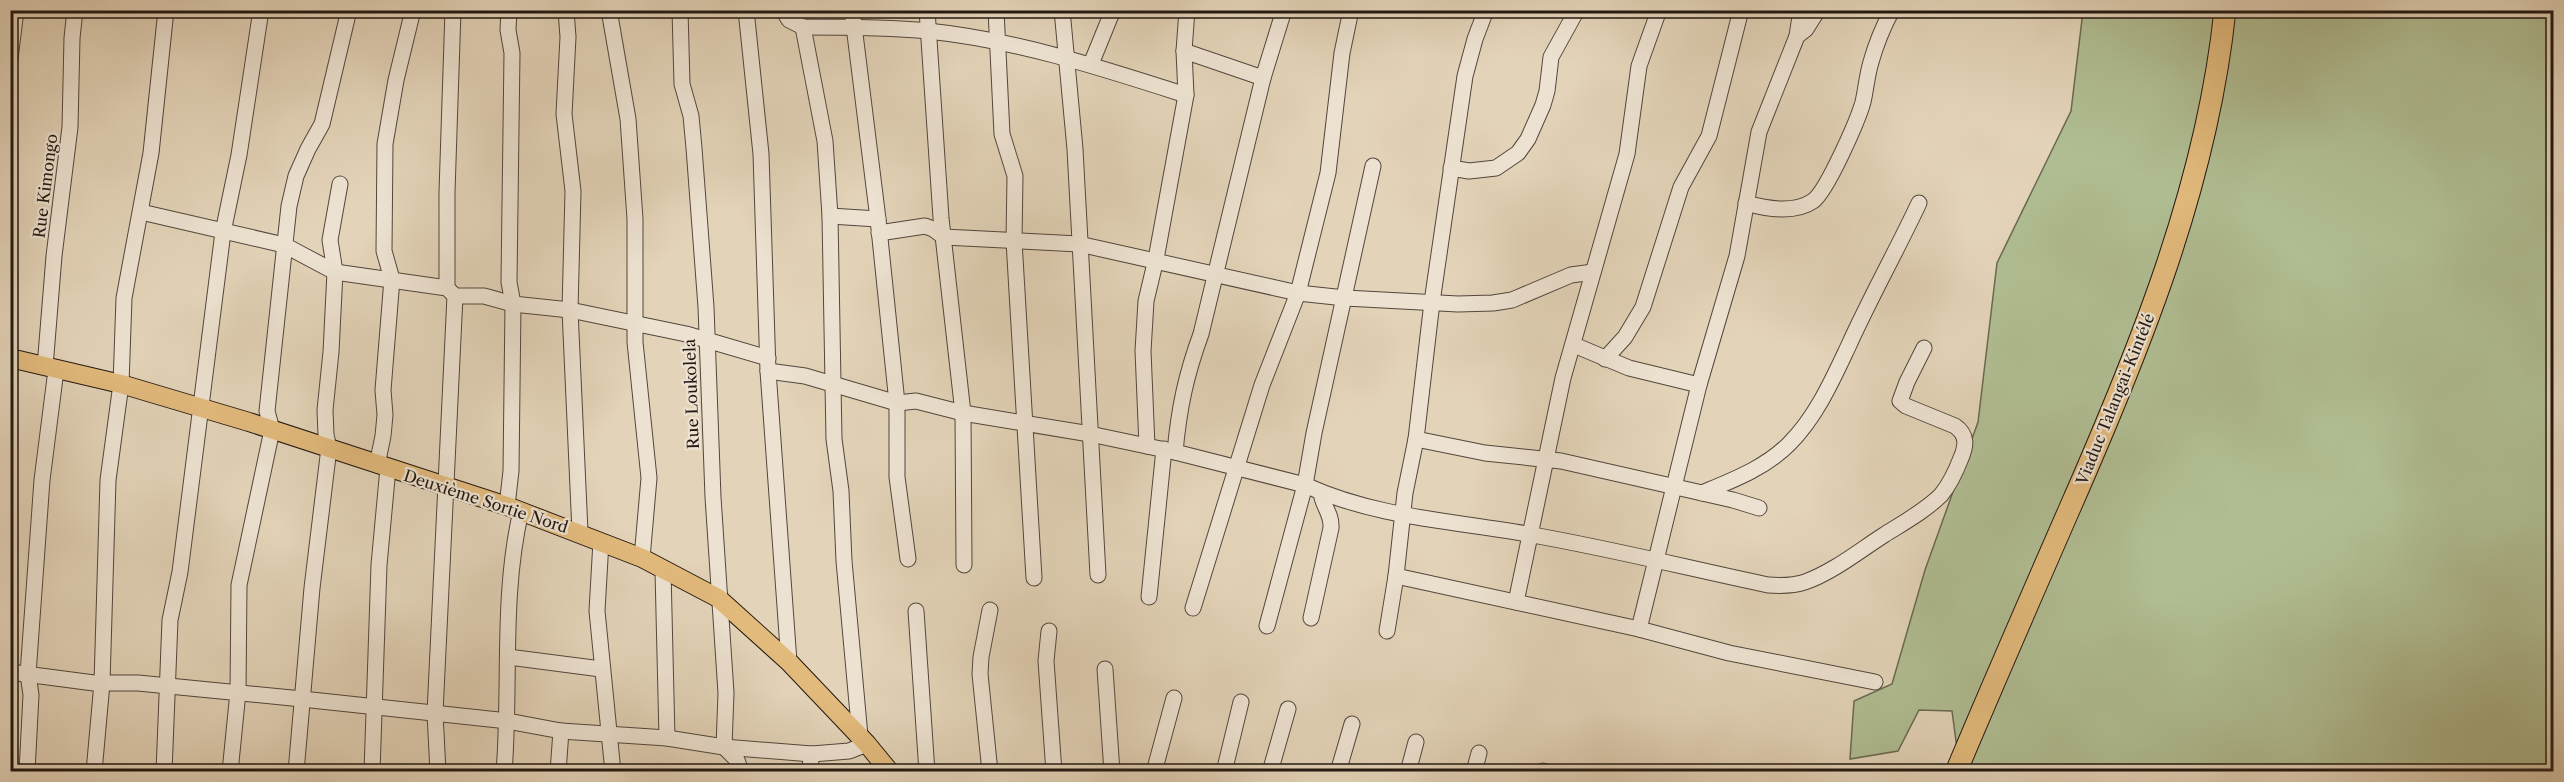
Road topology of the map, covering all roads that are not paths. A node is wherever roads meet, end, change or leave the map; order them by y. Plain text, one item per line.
1 (16, 10) edge
2 (75, 10) edge
3 (166, 10) edge
4 (261, 10) edge
5 (350, 10) edge
6 (413, 10) edge
7 (453, 10) edge
8 (509, 10) edge
9 (566, 10) edge
10 (609, 10) edge
11 (680, 10) edge
12 (746, 10) edge
13 (852, 10) edge
14 (927, 10) edge
15 (996, 10) edge
16 (1062, 10) edge
17 (1113, 10) edge
18 (1187, 10) edge
19 (1284, 10) edge
20 (1351, 10) edge
21 (1486, 10) edge
22 (1576, 10) edge
23 (1659, 10) edge
24 (1741, 10) edge
25 (1801, 10) edge
26 (1818, 10) edge
27 (1892, 10) edge
28 (2225, 10) edge
29 (2238, 10) edge
30 (779, 11) edge
31 (803, 27) junction
32 (853, 27) junction
33 (928, 31) junction
34 (1797, 36) junction
35 (996, 42) junction
36 (1184, 51) junction
37 (1066, 57) junction
38 (10, 59) edge
39 (1091, 64) junction
40 (1263, 78) junction
41 (1186, 95) junction
42 (1373, 166) dead end
43 (1451, 168) junction
44 (340, 184) dead end
45 (1746, 203) junction
46 (1919, 203) dead end
47 (141, 212) junction
48 (830, 216) junction
49 (878, 226) junction
50 (222, 232) junction
51 (944, 237) junction
52 (1014, 241) junction
53 (1080, 244) junction
54 (284, 245) junction
55 (1156, 259) junction
56 (335, 272) junction
57 (1593, 272) junction
58 (1217, 275) junction
59 (392, 279) junction
60 (451, 292) junction
61 (1298, 293) junction
62 (1345, 298) junction
63 (1432, 302) junction
64 (513, 304) junction
65 (570, 310) junction
66 (635, 324) junction
67 (707, 339) junction
68 (1574, 345) junction
69 (1924, 348) dead end
70 (10, 358) edge
71 (1605, 359) junction
72 (768, 365) junction
73 (50, 368) junction
74 (833, 383) junction
75 (121, 384) junction
76 (1699, 385) junction
77 (897, 403) junction
78 (202, 408) junction
79 (963, 413) junction
80 (1024, 424) junction
81 (272, 430) junction
82 (1090, 434) junction
83 (1416, 440) junction
84 (1147, 446) junction
85 (329, 448) junction
86 (1169, 450) junction
87 (1546, 459) junction
88 (382, 467) junction
89 (1237, 469) junction
90 (1305, 484) junction
91 (1674, 486) junction
92 (446, 487) junction
93 (1321, 492) junction
94 (1702, 493) junction
95 (514, 508) junction
96 (1759, 508) dead end
97 (1404, 515) junction
98 (580, 532) junction
99 (1528, 534) junction
100 (601, 541) junction
101 (642, 558) junction
102 (908, 559) dead end
103 (1656, 561) junction
104 (964, 565) dead end
105 (663, 571) junction
106 (1098, 575) dead end
107 (1396, 576) junction
108 (1034, 578) dead end
109 (1149, 597) dead end
110 (718, 598) junction
111 (1516, 602) junction
112 (1193, 608) dead end
113 (990, 610) dead end
114 (916, 611) dead end
115 (1311, 618) dead end
116 (1267, 626) dead end
117 (1639, 630) junction
118 (1049, 631) dead end
119 (1387, 631) dead end
120 (508, 657) junction
121 (789, 662) junction
122 (601, 669) junction
123 (1105, 669) dead end
124 (10, 672) edge
125 (28, 674) junction
126 (1875, 682) dead end
127 (102, 683) junction
128 (169, 686) junction
129 (238, 693) junction
130 (1174, 698) dead end
131 (302, 699) junction
132 (1241, 702) dead end
133 (373, 707) junction
134 (1288, 709) dead end
135 (435, 713) junction
136 (508, 721) junction
137 (1352, 724) dead end
138 (561, 731) junction
139 (610, 733) junction
140 (667, 738) junction
141 (864, 740) junction
142 (1416, 742) dead end
143 (724, 747) junction
144 (1479, 753) dead end
145 (812, 754) junction
146 (27, 771) edge
147 (94, 771) edge
148 (164, 771) edge
149 (230, 771) edge
150 (296, 771) edge
151 (372, 771) edge
152 (438, 771) edge
153 (504, 771) edge
154 (558, 771) edge
155 (613, 771) edge
156 (741, 771) edge
157 (809, 771) edge
158 (890, 771) edge
159 (927, 771) edge
160 (990, 771) edge
161 (1054, 771) edge
162 (1112, 771) edge
163 (1154, 771) edge
164 (1224, 771) edge
165 (1270, 771) edge
166 (1338, 771) edge
167 (1408, 771) edge
168 (1474, 771) edge
169 (1956, 771) edge
170 (1971, 771) edge

1 - 38 street
2 - 73 street, Rue Kimongo
3 - 47 street
4 - 50 street
5 - 54 street
6 - 59 street
7 - 60 street
8 - 64 street
9 - 65 street
10 - 66 street
11 - 67 street, Rue Loukolela
12 - 72 street
13 - 32 street
14 - 33 street
15 - 35 street
16 - 37 street
17 - 39 street
18 - 36 street
19 - 40 street
20 - 61 street
21 - 43 street
22 - 43 street
23 - 57 street
24 - 71 street
25 - 34 street
26 - 34 street
27 - 45 street
28 - 169 highway, Viaduc Talangaï-Kintélé
29 - 170 highway, Viaduc Talangaï-Kintélé
30 - 31 street
31 - 32 street
31 - 48 street
32 - 33 street
32 - 49 street
33 - 35 street
33 - 51 street
34 - 45 street
35 - 37 street
35 - 52 street
36 - 40 street
36 - 41 street
37 - 39 street
37 - 53 street
39 - 41 street
40 - 58 street
41 - 55 street
42 - 62 street
43 - 63 street
44 - 56 street
45 - 76 street
46 - 94 street
47 - 50 street
47 - 75 street
48 - 49 street
48 - 74 street
49 - 51 street
49 - 77 street
50 - 54 street
50 - 78 street
51 - 52 street
51 - 79 street
52 - 53 street
52 - 80 street
53 - 55 street
53 - 82 street
54 - 56 street
54 - 81 street
55 - 58 street
55 - 84 street
56 - 59 street
56 - 85 street
57 - 63 street
57 - 68 street
58 - 61 street
58 - 86 street
59 - 60 street
59 - 88 street
60 - 64 street
60 - 92 street
61 - 62 street
61 - 89 street
62 - 63 street
62 - 90 street
63 - 83 street
64 - 65 street
64 - 95 street
65 - 66 street
65 - 98 street
66 - 67 street
66 - 101 street
67 - 72 street
67 - 110 street, Rue Loukolela
68 - 71 street
68 - 87 street
69 - 103 street
70 - 73 main road, Deuxième Sortie Nord
71 - 76 street
72 - 74 street
72 - 121 street
73 - 75 main road, Deuxième Sortie Nord
73 - 125 street, Rue Kimongo
74 - 77 street
74 - 141 street
75 - 78 main road, Deuxième Sortie Nord
75 - 127 street
76 - 91 street
77 - 79 street
77 - 102 street
78 - 81 main road, Deuxième Sortie Nord
78 - 128 street
79 - 80 street
79 - 104 street
80 - 82 street
80 - 108 street
81 - 85 main road, Deuxième Sortie Nord
81 - 129 street
82 - 84 street
82 - 106 street
83 - 87 street
83 - 97 street
84 - 86 street
85 - 88 main road, Deuxième Sortie Nord
85 - 131 street
86 - 89 street
86 - 109 street
87 - 91 street
87 - 99 street
88 - 92 main road, Deuxième Sortie Nord
88 - 133 street
89 - 90 street
89 - 112 street
90 - 93 street
90 - 116 street
91 - 94 street
91 - 103 street
92 - 95 main road, Deuxième Sortie Nord
92 - 135 street
93 - 97 street
93 - 115 street
94 - 96 street
95 - 98 main road, Deuxième Sortie Nord
95 - 120 street
97 - 99 street
97 - 107 street
98 - 100 main road, Deuxième Sortie Nord
99 - 103 street
99 - 111 street
100 - 101 main road, Deuxième Sortie Nord
100 - 122 street
101 - 105 main road, Deuxième Sortie Nord
103 - 117 street
105 - 110 main road, Deuxième Sortie Nord
105 - 140 street
107 - 111 street
107 - 119 street
110 - 121 main road, Deuxième Sortie Nord
110 - 143 street, Rue Loukolela
111 - 117 street
113 - 160 street
114 - 159 street
117 - 126 street
118 - 161 street
120 - 122 street
120 - 136 street
121 - 141 main road, Deuxième Sortie Nord
122 - 139 street
123 - 162 street
124 - 125 street
125 - 127 street
125 - 146 street, Rue Kimongo
127 - 128 street
127 - 147 street
128 - 129 street
128 - 148 street
129 - 131 street
129 - 149 street
130 - 163 street
131 - 133 street
131 - 150 street
132 - 164 street
133 - 135 street
133 - 151 street
134 - 165 street
135 - 136 street
135 - 152 street
136 - 138 street
136 - 153 street
137 - 166 street
138 - 139 street
138 - 154 street
139 - 140 street
139 - 155 street
140 - 143 street
141 - 145 street
141 - 158 main road, Deuxième Sortie Nord
142 - 167 street
143 - 145 street
143 - 156 street
144 - 168 street
145 - 157 street

